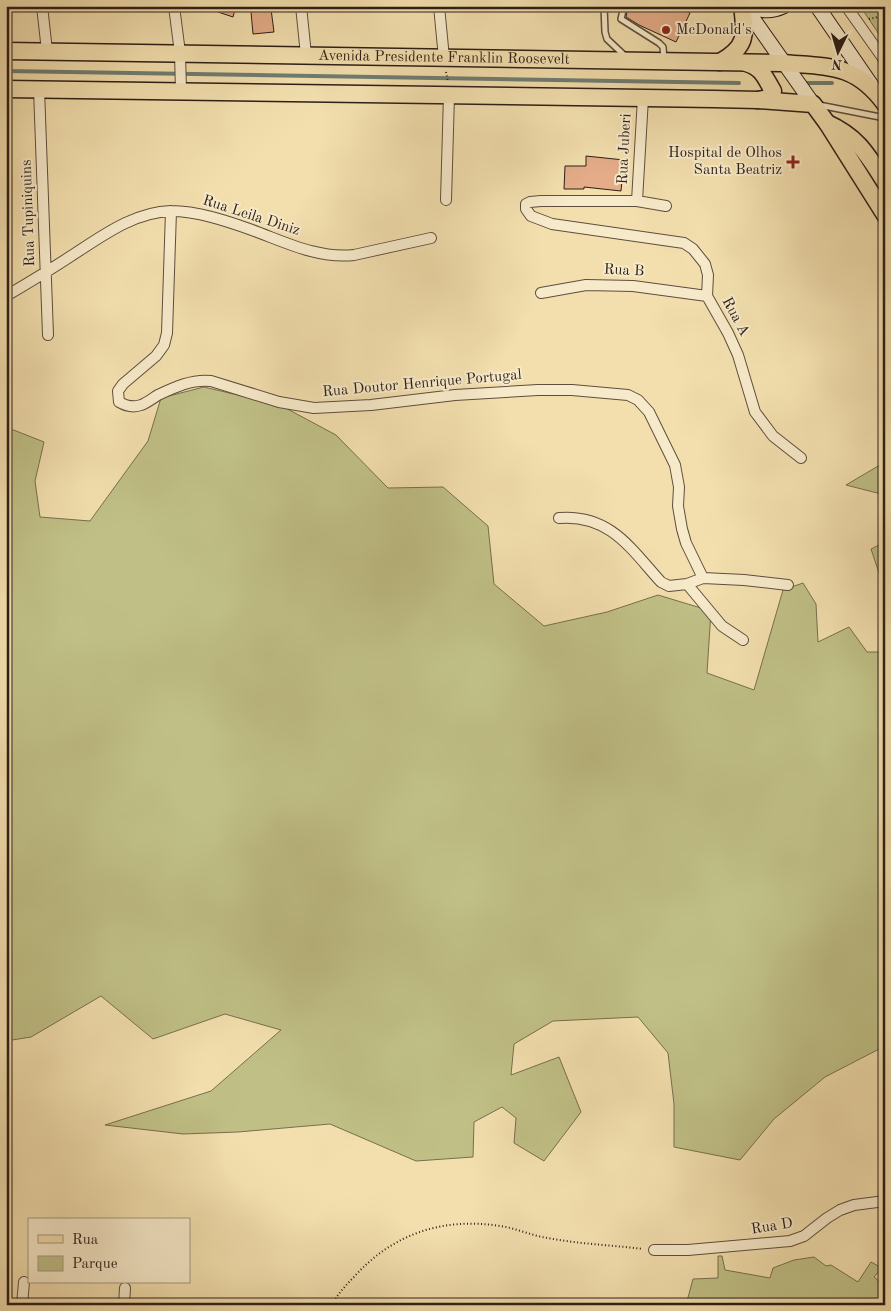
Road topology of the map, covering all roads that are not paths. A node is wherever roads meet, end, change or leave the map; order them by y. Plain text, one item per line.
1 (42, 6) edge
2 (174, 6) edge
3 (301, 6) edge
4 (439, 6) edge
5 (604, 6) edge
6 (624, 6) edge
7 (743, 6) edge
8 (750, 6) edge
9 (784, 6) edge
10 (817, 6) edge
11 (846, 6) edge
12 (6, 51) edge
13 (47, 51) junction
14 (306, 55) junction
15 (180, 60) junction
16 (628, 60) junction
17 (664, 61) junction
18 (740, 61) junction
19 (885, 61) edge
20 (720, 62) junction
21 (782, 63) junction
22 (445, 64) junction
23 (181, 85) junction
24 (6, 89) edge
25 (39, 89) junction
26 (448, 89) junction
27 (874, 89) junction
28 (643, 98) junction
29 (758, 100) junction
30 (813, 104) junction
31 (885, 104) edge
32 (885, 118) edge
33 (827, 123) junction
34 (885, 182) edge
35 (446, 200) dead end
36 (637, 201) junction
37 (666, 206) dead end
38 (171, 211) junction
39 (885, 215) edge
40 (431, 238) dead end
41 (46, 272) junction
42 (541, 293) dead end
43 (6, 296) edge
44 (707, 296) junction
45 (48, 335) dead end
46 (801, 458) dead end
47 (559, 518) dead end
48 (703, 578) junction
49 (687, 584) junction
50 (788, 585) dead end
51 (743, 640) dead end
52 (885, 1201) edge
53 (654, 1250) road end
54 (24, 1282) dead end
55 (125, 1288) dead end
56 (22, 1305) edge
57 (124, 1305) edge

1 - 13 street
2 - 15 street
3 - 14 street
4 - 22 street
5 - 16 lane
6 - 17 lane
7 - 20 main road
7 - 21 main road
8 - 9 main road
10 - 27 main road
11 - 19 street
12 - 13 main road, Avenida Presidente Franklin Roosevelt
13 - 15 main road, Avenida Presidente Franklin Roosevelt
14 - 15 main road, Avenida Presidente Franklin Roosevelt
14 - 22 main road, Avenida Presidente Franklin Roosevelt
15 - 23 street
16 - 17 main road, Avenida Presidente Franklin Roosevelt
16 - 22 main road, Avenida Presidente Franklin Roosevelt
17 - 20 main road, Avenida Presidente Franklin Roosevelt
18 - 20 main road, Avenida Presidente Franklin Roosevelt
18 - 21 main road, Avenida Presidente Franklin Roosevelt
18 - 29 main road
21 - 27 main road, Avenida Presidente Franklin Roosevelt
21 - 30 main road
23 - 25 main road
23 - 26 main road
24 - 25 main road
25 - 41 street, Rua Tupiniquins
26 - 28 main road
26 - 35 street
27 - 31 main road, Avenida Presidente Franklin Roosevelt
28 - 29 main road
28 - 36 street, Rua Juberi
29 - 30 main road
30 - 32 lane
30 - 33 main road
33 - 34 main road
33 - 39 main road
36 - 37 street
36 - 44 street, Rua A
38 - 40 street, Rua Leila Diniz
38 - 41 street, Rua Leila Diniz
38 - 48 street, Rua Doutor Henrique Portugal
41 - 43 street, Rua Leila Diniz
41 - 45 street, Rua Tupiniquins
42 - 44 street, Rua B
44 - 46 street, Rua A
47 - 49 street
48 - 49 street
48 - 50 street
49 - 51 street
52 - 53 street, Rua D
54 - 56 street
55 - 57 street

